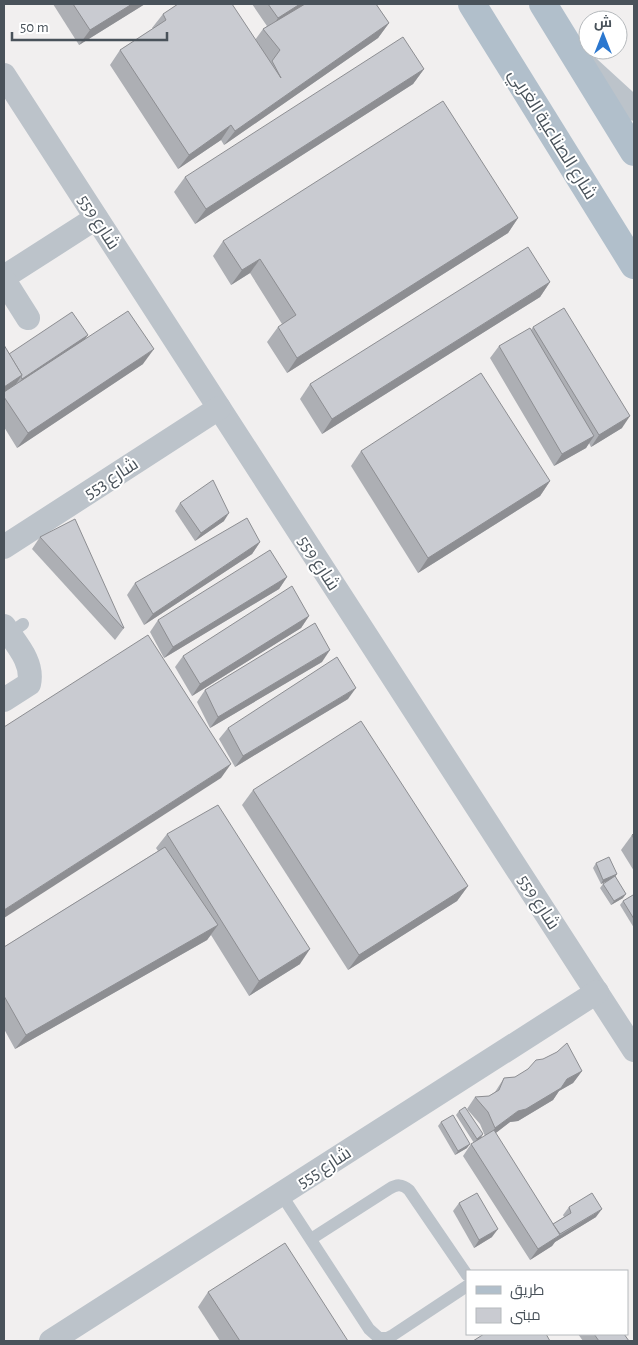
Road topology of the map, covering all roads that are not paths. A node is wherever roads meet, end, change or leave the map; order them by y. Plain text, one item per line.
1 (472, 4) edge
2 (543, 4) edge
3 (574, 55) junction
4 (4, 76) edge
5 (634, 109) edge
6 (634, 152) edge
7 (96, 218) junction
8 (634, 265) edge
9 (4, 278) edge
10 (28, 318) dead end
11 (219, 408) junction
12 (4, 547) edge
13 (12, 628) edge
14 (4, 700) edge
15 (597, 992) junction
16 (634, 1050) edge
17 (282, 1194) junction
18 (311, 1239) junction
19 (466, 1274) edge
20 (466, 1287) edge
21 (51, 1341) edge

1 - 8 main road, شارع الصناعية الغربي
2 - 3 main road
3 - 5 street
3 - 6 main road
4 - 7 street, شارع 559
7 - 9 street
7 - 11 street, شارع 559
9 - 10 street
11 - 12 street, شارع 553
11 - 15 street, شارع 559
13 - 14 street
15 - 16 street, شارع 559
15 - 17 street, شارع 555
17 - 18 lane
17 - 21 street, شارع 555
18 - 19 lane
18 - 20 lane

